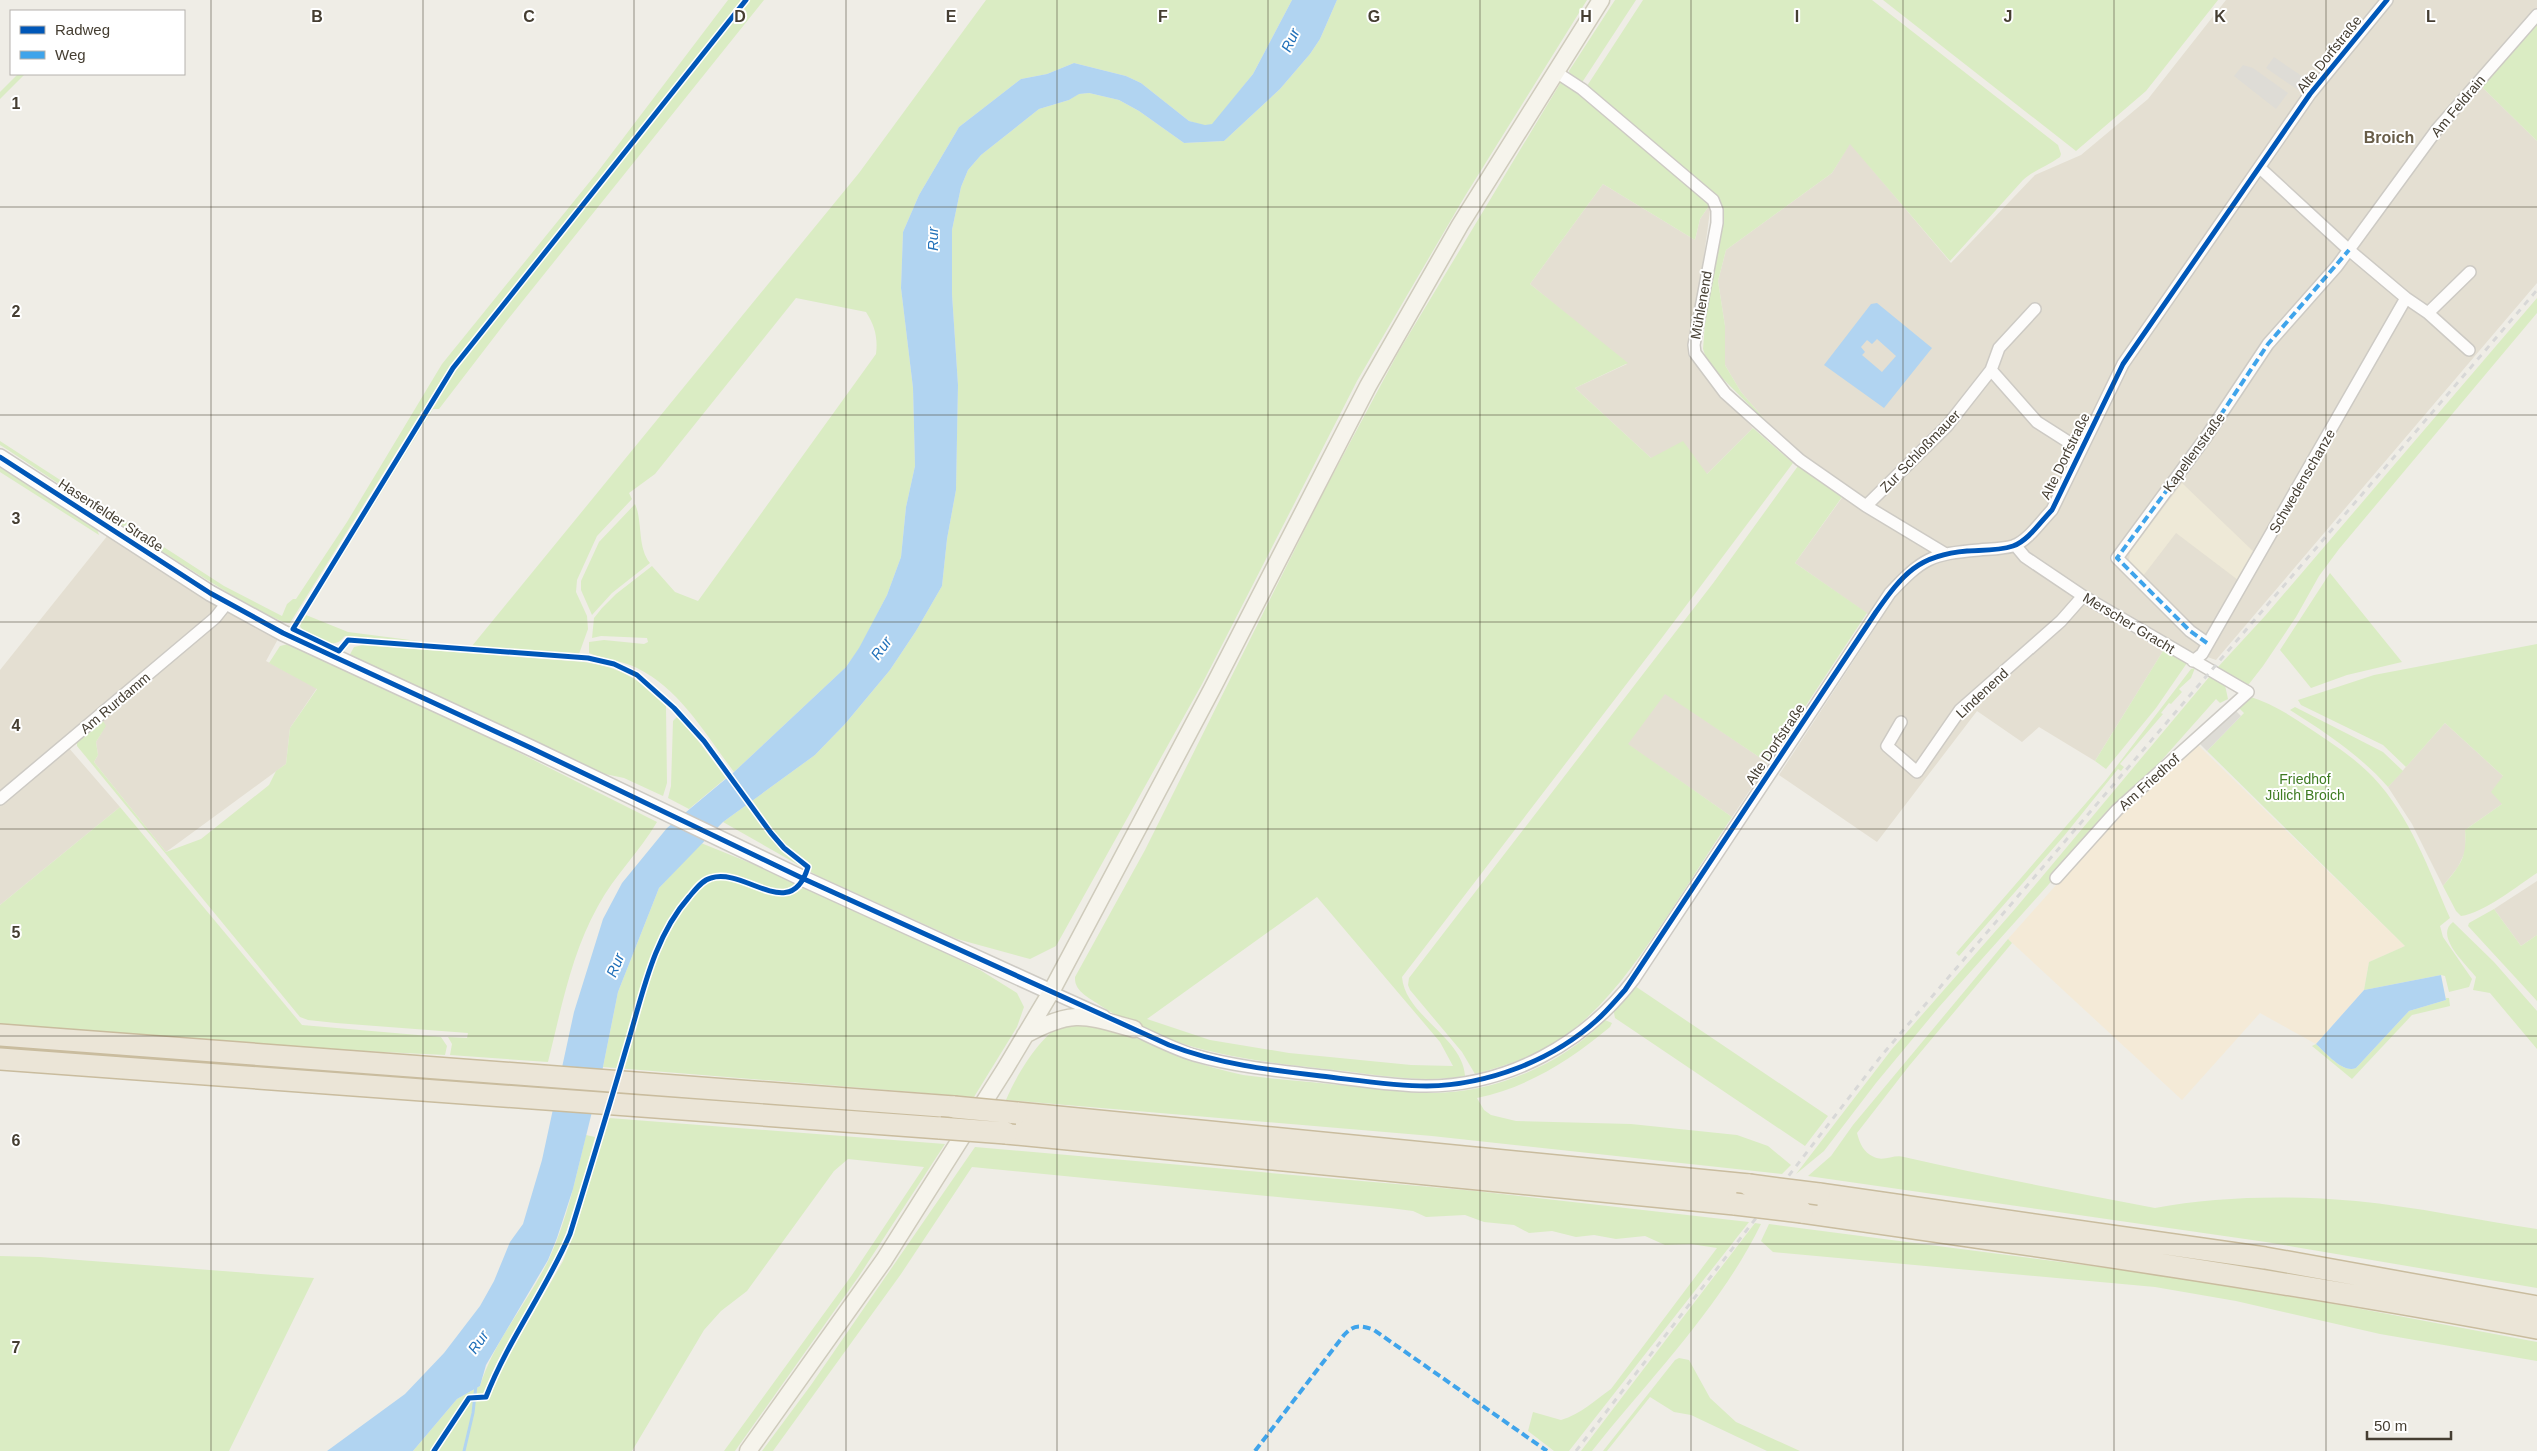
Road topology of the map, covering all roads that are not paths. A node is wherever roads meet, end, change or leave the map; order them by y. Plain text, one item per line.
1 (1601, 0) edge
2 (2387, 0) edge
3 (2537, 15) edge
4 (1556, 72) junction
5 (2260, 168) junction
6 (2349, 250) junction
7 (2470, 272) dead end
8 (2406, 298) junction
9 (2035, 309) dead end
10 (2428, 313) junction
11 (2469, 350) dead end
12 (1990, 370) junction
13 (2081, 450) junction
14 (0, 457) edge
15 (1866, 506) junction
16 (2015, 546) junction
17 (1944, 553) junction
18 (2083, 596) junction
19 (227, 604) junction
20 (2207, 643) junction
21 (2193, 661) junction
22 (2248, 692) joint
23 (1901, 722) dead end
24 (0, 799) edge
25 (2056, 878) dead end
26 (1051, 992) junction
27 (1134, 1029) junction
28 (0, 1035) edge
29 (1025, 1036) junction
30 (0, 1059) edge
31 (2537, 1307) edge
32 (2537, 1328) edge
33 (748, 1451) edge

1 - 4 main road
2 - 5 street, Alte Dorfstraße
3 - 6 street, Am Feldrain
4 - 15 street, Mühlenend
4 - 26 main road
5 - 6 street
5 - 13 street, Alte Dorfstraße
6 - 8 street
6 - 20 street, Kapellenstraße
7 - 10 street
8 - 10 street
8 - 20 street, Schwedenschanze
9 - 12 street, Zur Schloßmauer
10 - 11 street
12 - 13 street
12 - 15 street, Zur Schloßmauer
13 - 16 street, Alte Dorfstraße
14 - 19 street, Hasenfelder Straße
15 - 17 street, Mühlenend
16 - 17 street, Alte Dorfstraße
16 - 18 street, Merscher Gracht
17 - 27 street, Alte Dorfstraße
18 - 21 street, Merscher Gracht
18 - 23 street, Lindenend
19 - 24 street, Am Rurdamm
19 - 26 street, Hasenfelder Straße
20 - 21 street, Schwedenschanze
21 - 22 street, Merscher Gracht
22 - 25 street, Am Friedhof
26 - 27 street, Alte Dorfstraße
26 - 29 main road
27 - 29 main road
28 - 31 highway, bridge
29 - 33 main road
30 - 32 highway, bridge

